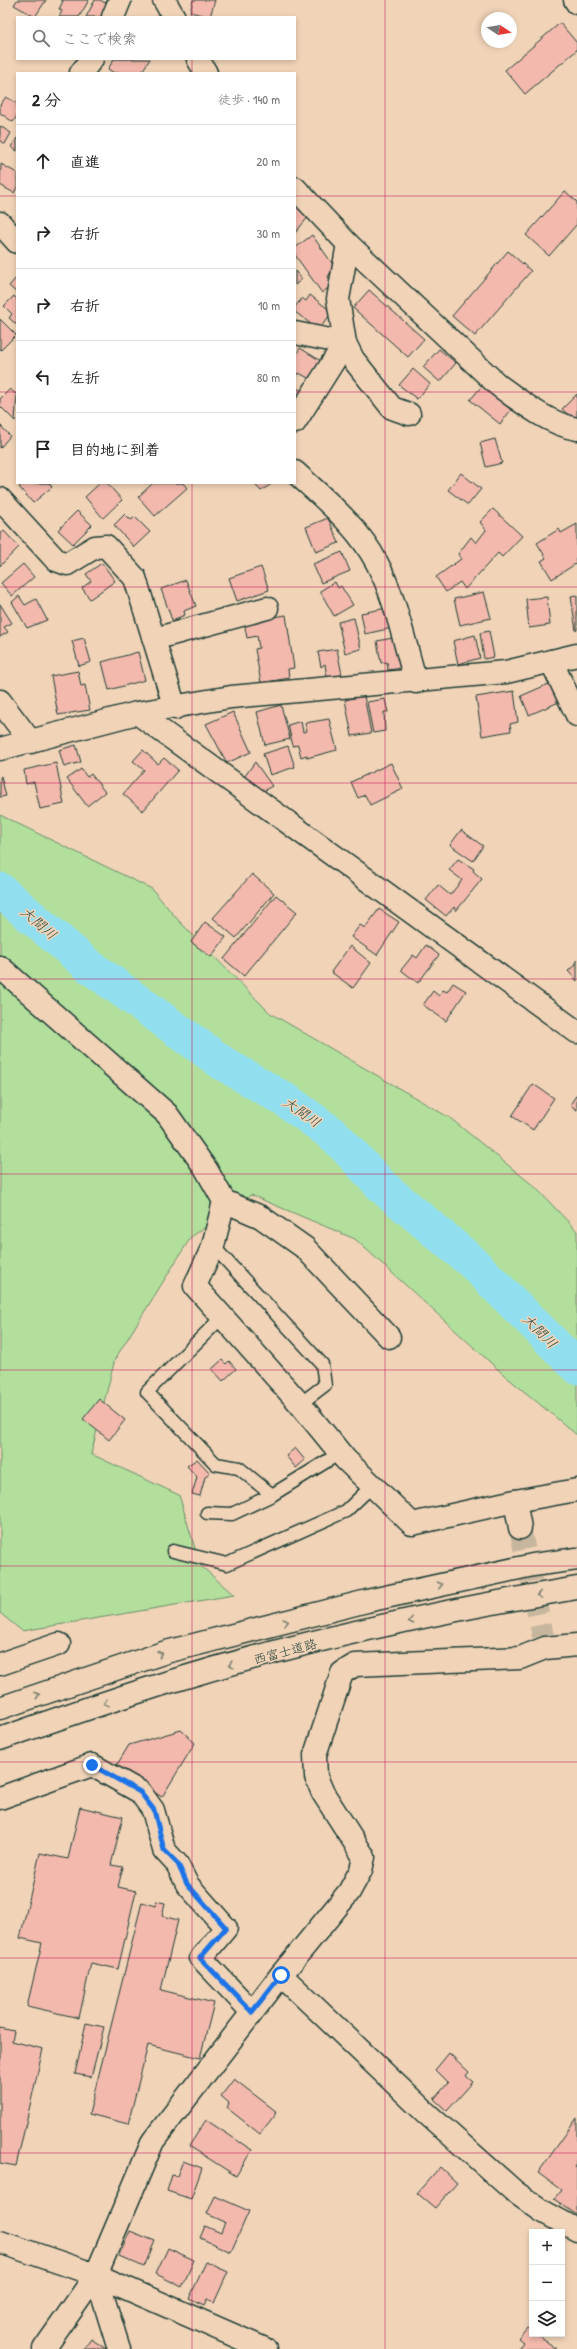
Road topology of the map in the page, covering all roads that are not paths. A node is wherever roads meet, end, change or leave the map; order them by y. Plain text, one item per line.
1 (120, 0) edge
2 (164, 0) edge
3 (575, 0) edge
4 (577, 3) edge
5 (113, 16) edge
6 (173, 16) edge
7 (91, 60) edge
8 (199, 60) edge
9 (82, 72) edge
10 (205, 72) edge
11 (296, 189) edge
12 (0, 223) edge
13 (16, 241) edge
14 (348, 244) junction
15 (296, 333) edge
16 (345, 343) junction
17 (409, 414) dead end
18 (296, 420) edge
19 (577, 429) edge
20 (296, 473) edge
21 (0, 499) edge
22 (267, 608) dead end
23 (154, 639) junction
24 (577, 655) edge
25 (551, 661) junction
26 (416, 682) junction
27 (0, 701) edge
28 (175, 708) junction
29 (137, 713) junction
30 (577, 715) edge
31 (31, 742) junction
32 (0, 749) edge
33 (0, 967) edge
34 (577, 1032) edge
35 (224, 1201) junction
36 (214, 1246) junction
37 (222, 1317) junction
38 (389, 1337) dead end
39 (300, 1404) junction
40 (340, 1453) junction
41 (372, 1486) junction
42 (577, 1490) edge
43 (272, 1495) junction
44 (515, 1501) junction
45 (207, 1513) dead end
46 (520, 1528) tunnel mouth
47 (173, 1551) dead end
48 (577, 1559) edge
49 (577, 1588) edge
50 (59, 1644) dead end
51 (577, 1645) edge
52 (0, 1664) edge
53 (0, 1708) edge
54 (0, 1739) edge
55 (0, 1798) edge
56 (281, 1975) junction
57 (252, 2012) junction
58 (577, 2230) edge
59 (0, 2242) edge
60 (96, 2275) junction
61 (44, 2349) edge
62 (119, 2349) edge
63 (265, 2349) edge

1 - 5 main road
2 - 6 main road
3 - 4 main road
7 - 9 main road
8 - 10 main road
11 - 14 main road
12 - 13 main road
14 - 16 main road
14 - 19 main road
15 - 16 main road
16 - 17 main road
16 - 18 main road
20 - 26 main road
21 - 23 main road
22 - 23 main road
23 - 28 main road
24 - 25 main road
25 - 26 main road
25 - 30 main road
26 - 28 main road
27 - 31 main road
28 - 29 main road
29 - 31 main road
29 - 34 main road
31 - 32 main road
33 - 35 main road
35 - 36 main road
35 - 38 main road
36 - 37 main road
36 - 39 lane
37 - 39 main road
37 - 43 lane
39 - 40 main road
40 - 41 main road
40 - 43 lane
41 - 44 main road
41 - 47 lane
42 - 44 main road
43 - 45 lane
44 - 46 main road
53 -> 48 main road
49 -> 54 main road, 西富士道路
50 - 52 main road
51 - 56 main road
55 - 57 main road
56 - 57 main road
56 - 58 main road
57 - 60 main road
59 - 60 main road
60 - 61 main road
60 - 62 main road
60 - 63 main road

